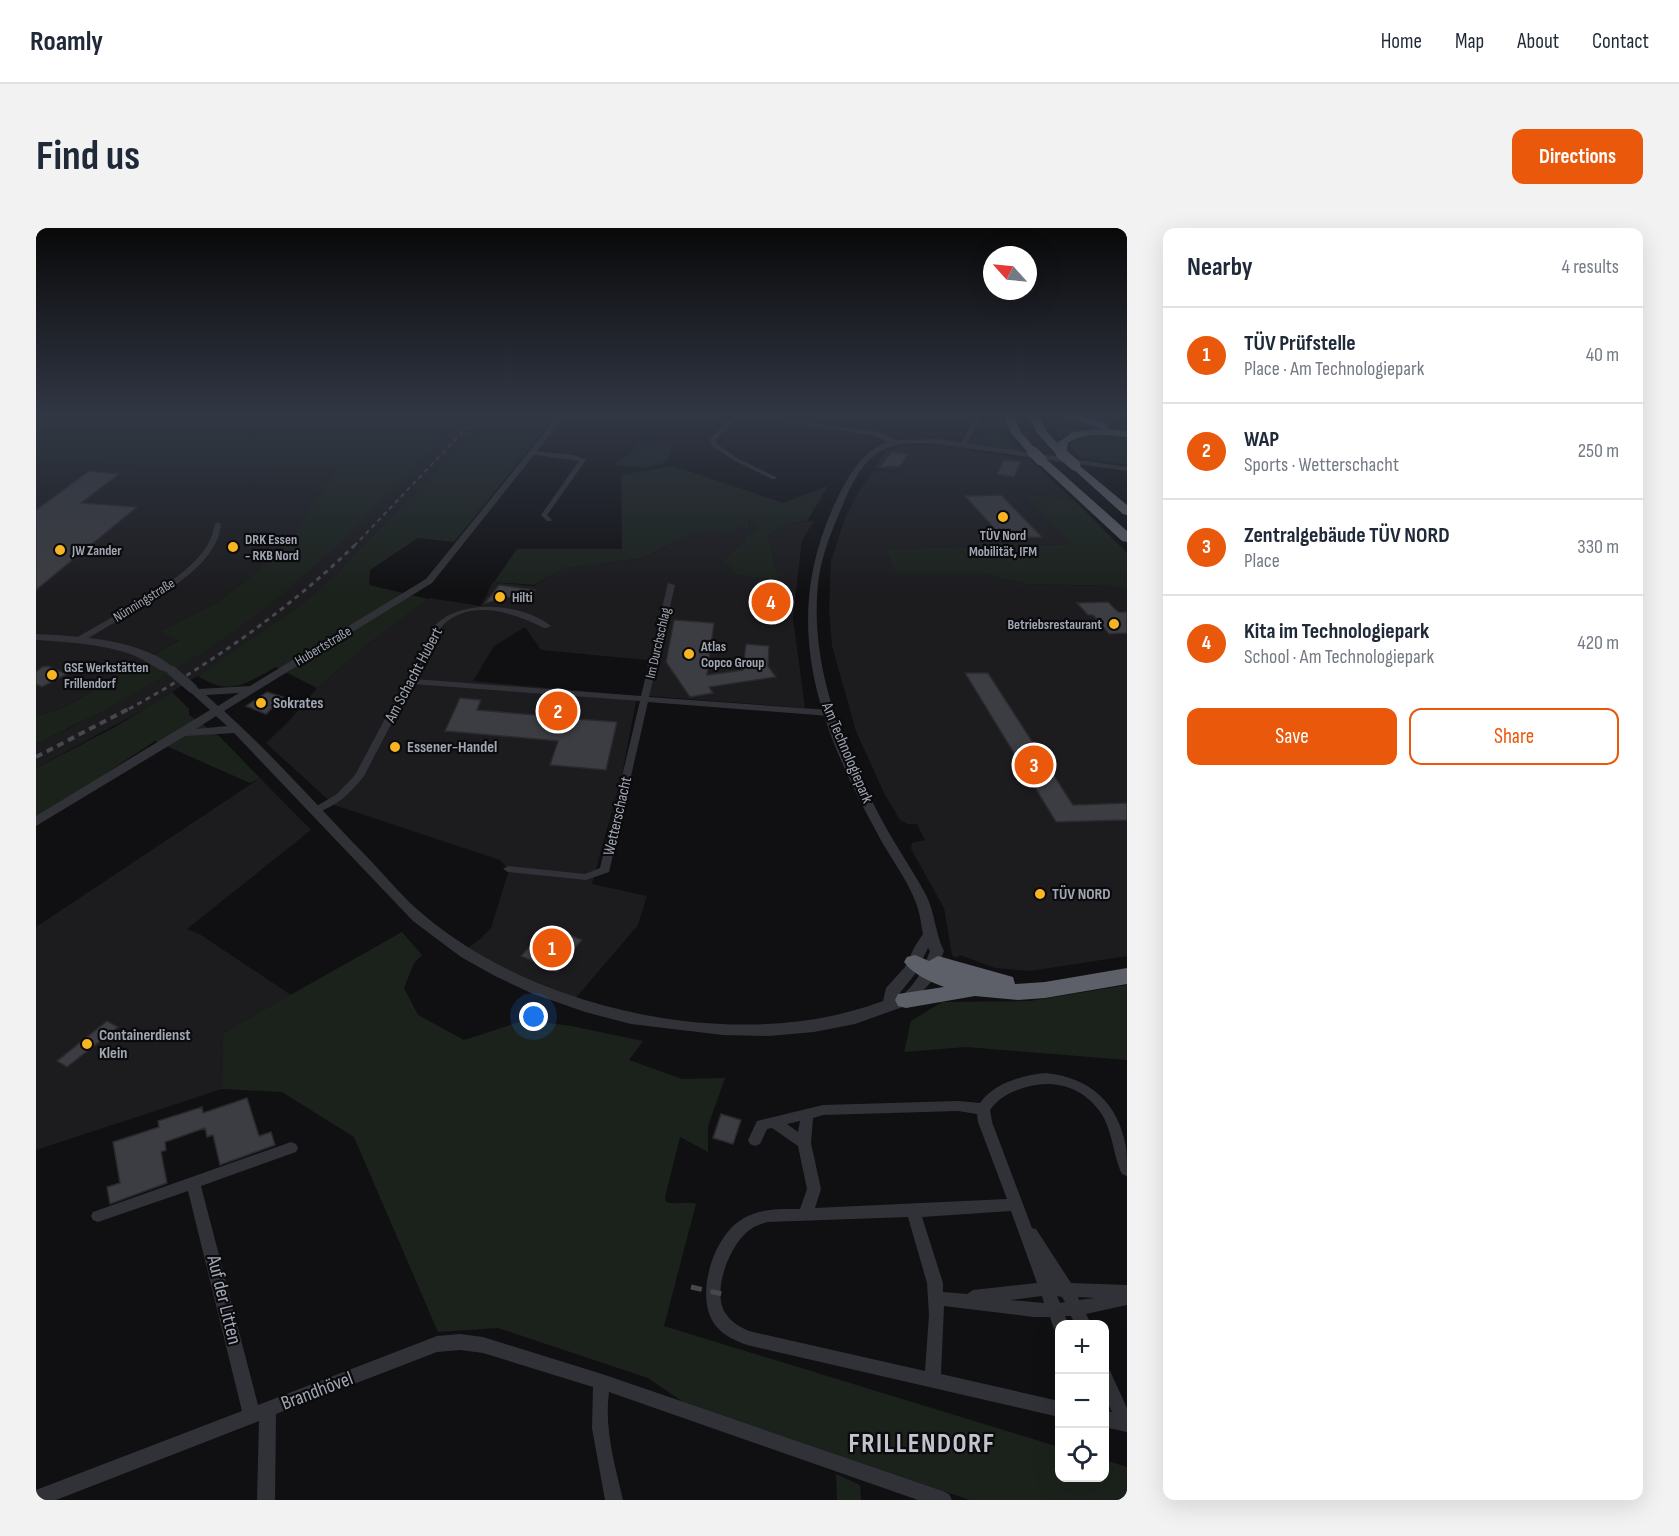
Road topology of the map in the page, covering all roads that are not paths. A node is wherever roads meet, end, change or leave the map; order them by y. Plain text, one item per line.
1 (514, 475) edge
2 (572, 475) edge
3 (769, 475) edge
4 (857, 475) edge
5 (1058, 475) edge
6 (1087, 475) edge
7 (774, 478) dead end
8 (1127, 511) edge
9 (549, 520) dead end
10 (218, 524) dead end
11 (1127, 538) edge
12 (671, 585) dead end
13 (547, 626) dead end
14 (36, 637) edge
15 (81, 639) junction
16 (411, 681) junction
17 (252, 688) junction
18 (194, 690) junction
19 (644, 700) junction
20 (217, 711) junction
21 (829, 713) junction
22 (237, 729) junction
23 (179, 734) junction
24 (315, 810) junction
25 (36, 822) edge
26 (508, 869) dead end
27 (926, 966) junction
28 (1127, 968) edge
29 (1127, 976) edge
30 (973, 990) junction
31 (898, 1001) junction
32 (983, 1109) junction
33 (807, 1113) junction
34 (775, 1123) junction
35 (755, 1140) dead end
36 (804, 1143) junction
37 (291, 1148) dead end
38 (1127, 1170) edge
39 (193, 1184) junction
40 (1016, 1205) junction
41 (913, 1211) junction
42 (804, 1215) junction
43 (98, 1216) dead end
44 (1024, 1223) junction
45 (1045, 1289) junction
46 (1065, 1289) junction
47 (1127, 1292) edge
48 (1127, 1298) edge
49 (936, 1299) junction
50 (964, 1299) junction
51 (1076, 1309) junction
52 (1057, 1317) edge
53 (1081, 1320) edge
54 (933, 1380) junction
55 (602, 1382) junction
56 (1109, 1388) edge
57 (1109, 1395) edge
58 (1115, 1402) junction
59 (1055, 1408) edge
60 (260, 1413) junction
61 (1109, 1420) edge
62 (1126, 1424) edge
63 (36, 1499) edge
64 (266, 1500) edge
65 (614, 1500) edge
66 (943, 1500) edge

1 - 17 street, Hubertstraße
2 - 9 street
3 - 7 street
4 - 21 street, Am Technologiepark
5 - 11 highway
6 - 8 highway, bridge
10 - 15 street, Nünningstraße
12 - 19 street, Im Durchschlag
13 - 16 street, Am Schacht Hubert
14 - 15 street, Nünningstraße
15 - 18 street, Nünningstraße, bridge
16 - 19 street
16 - 24 street, Am Schacht Hubert
17 - 18 street
17 - 20 street, Hubertstraße
18 - 20 street, Nünningstraße
19 - 21 street
19 - 26 street, Wetterschacht
20 - 22 street
20 - 23 street, Hubertstraße
21 - 27 street, Am Technologiepark
22 - 23 street
22 - 24 street
23 - 25 street, Hubertstraße
24 - 31 street
27 - 28 highway
27 - 30 highway
27 - 31 street
29 - 30 highway
30 - 31 highway
32 - 33 street
32 - 38 street
32 - 40 street
33 - 34 street
33 - 36 street
34 - 35 street
34 - 36 street
36 - 42 street
37 - 39 street
39 - 43 street
39 - 60 street, Auf der Litten
40 - 41 street
40 - 44 street
41 - 42 street
41 - 49 street
42 - 54 street
44 - 45 street
44 - 46 street
45 - 46 street
45 - 50 street
45 - 52 street
46 - 47 street
46 - 51 street
48 - 51 street
49 - 50 street
49 - 54 street
50 - 52 street
51 - 52 street
51 - 53 street
54 - 59 street
55 - 60 street, Brandhövel
55 - 65 street
55 - 66 street, Brandhövel
56 - 58 street
57 - 58 street
58 - 62 street
60 - 63 street, Brandhövel
60 - 64 street, Auf der Litten
61 - 62 street

